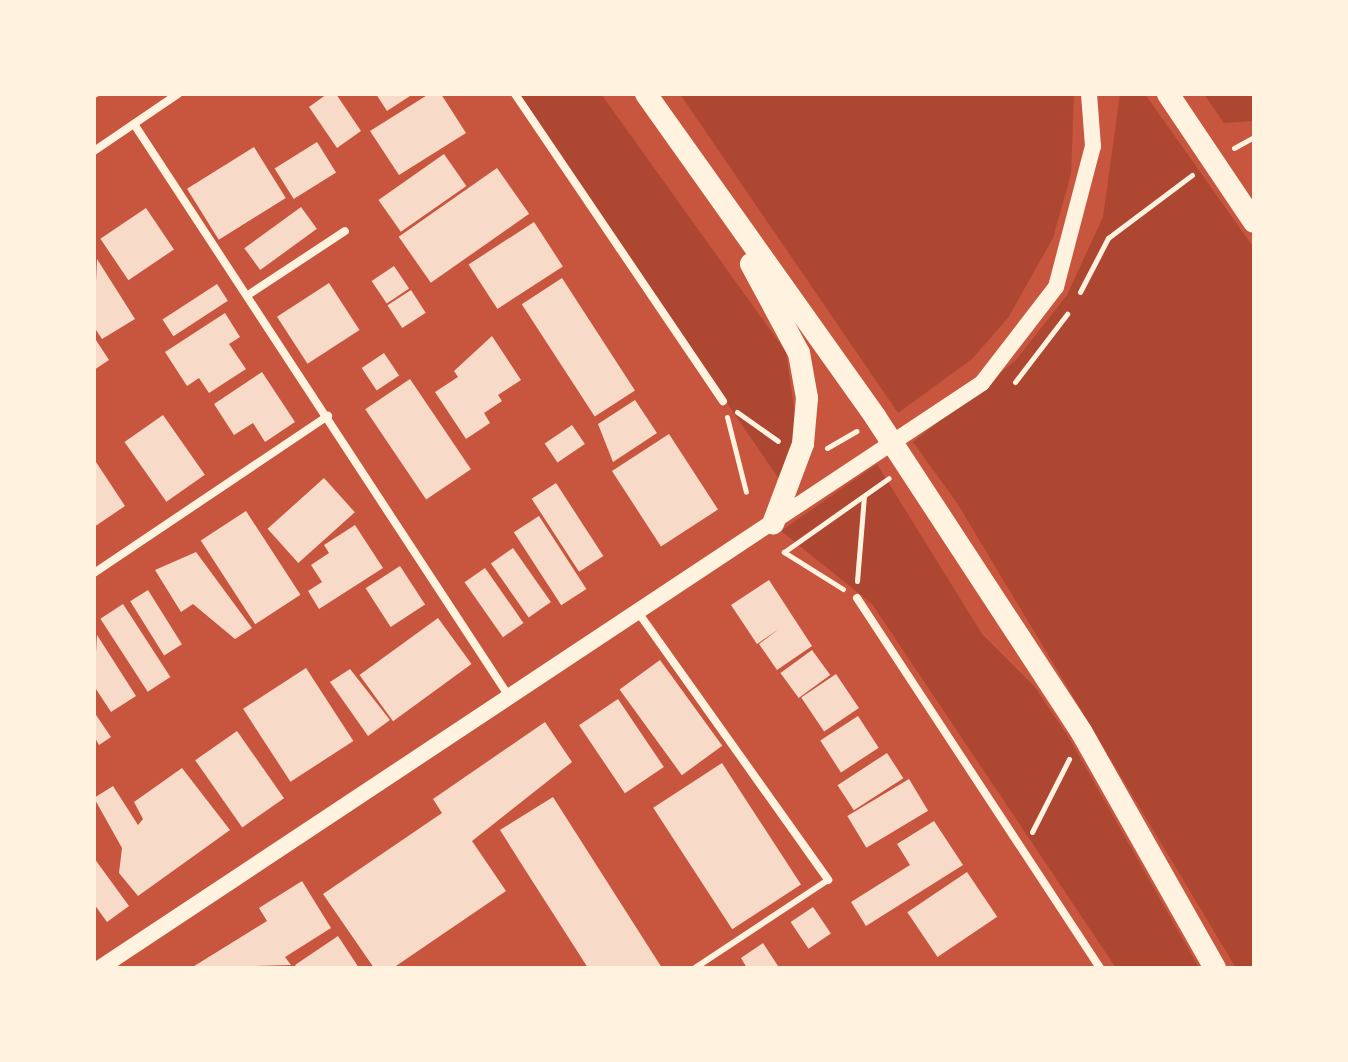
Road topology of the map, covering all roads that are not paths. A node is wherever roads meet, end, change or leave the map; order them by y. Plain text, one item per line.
1 (178, 94) edge
2 (515, 94) edge
3 (646, 94) edge
4 (1089, 94) edge
5 (1168, 94) edge
6 (134, 124) junction
7 (94, 151) edge
8 (711, 188) junction
9 (1254, 222) edge
10 (345, 231) dead end
11 (248, 295) junction
12 (723, 401) road end
13 (328, 416) junction
14 (892, 443) junction
15 (773, 524) junction
16 (94, 573) edge
17 (857, 598) road end
18 (640, 615) junction
19 (510, 698) junction
20 (828, 880) joint
21 (100, 968) edge
22 (695, 968) edge
23 (1100, 968) edge
24 (1215, 968) edge

1 - 6 street
2 - 12 street
3 - 8 highway
4 - 14 main road
5 - 9 highway
6 - 7 street
6 - 11 street
8 - 14 highway
8 - 15 highway
10 - 11 street
11 - 13 street
13 - 16 street
13 - 19 street
14 - 15 main road
14 - 24 highway
15 - 18 main road
17 - 23 street
18 - 19 main road
18 - 20 street
19 - 21 main road
20 - 22 lane

